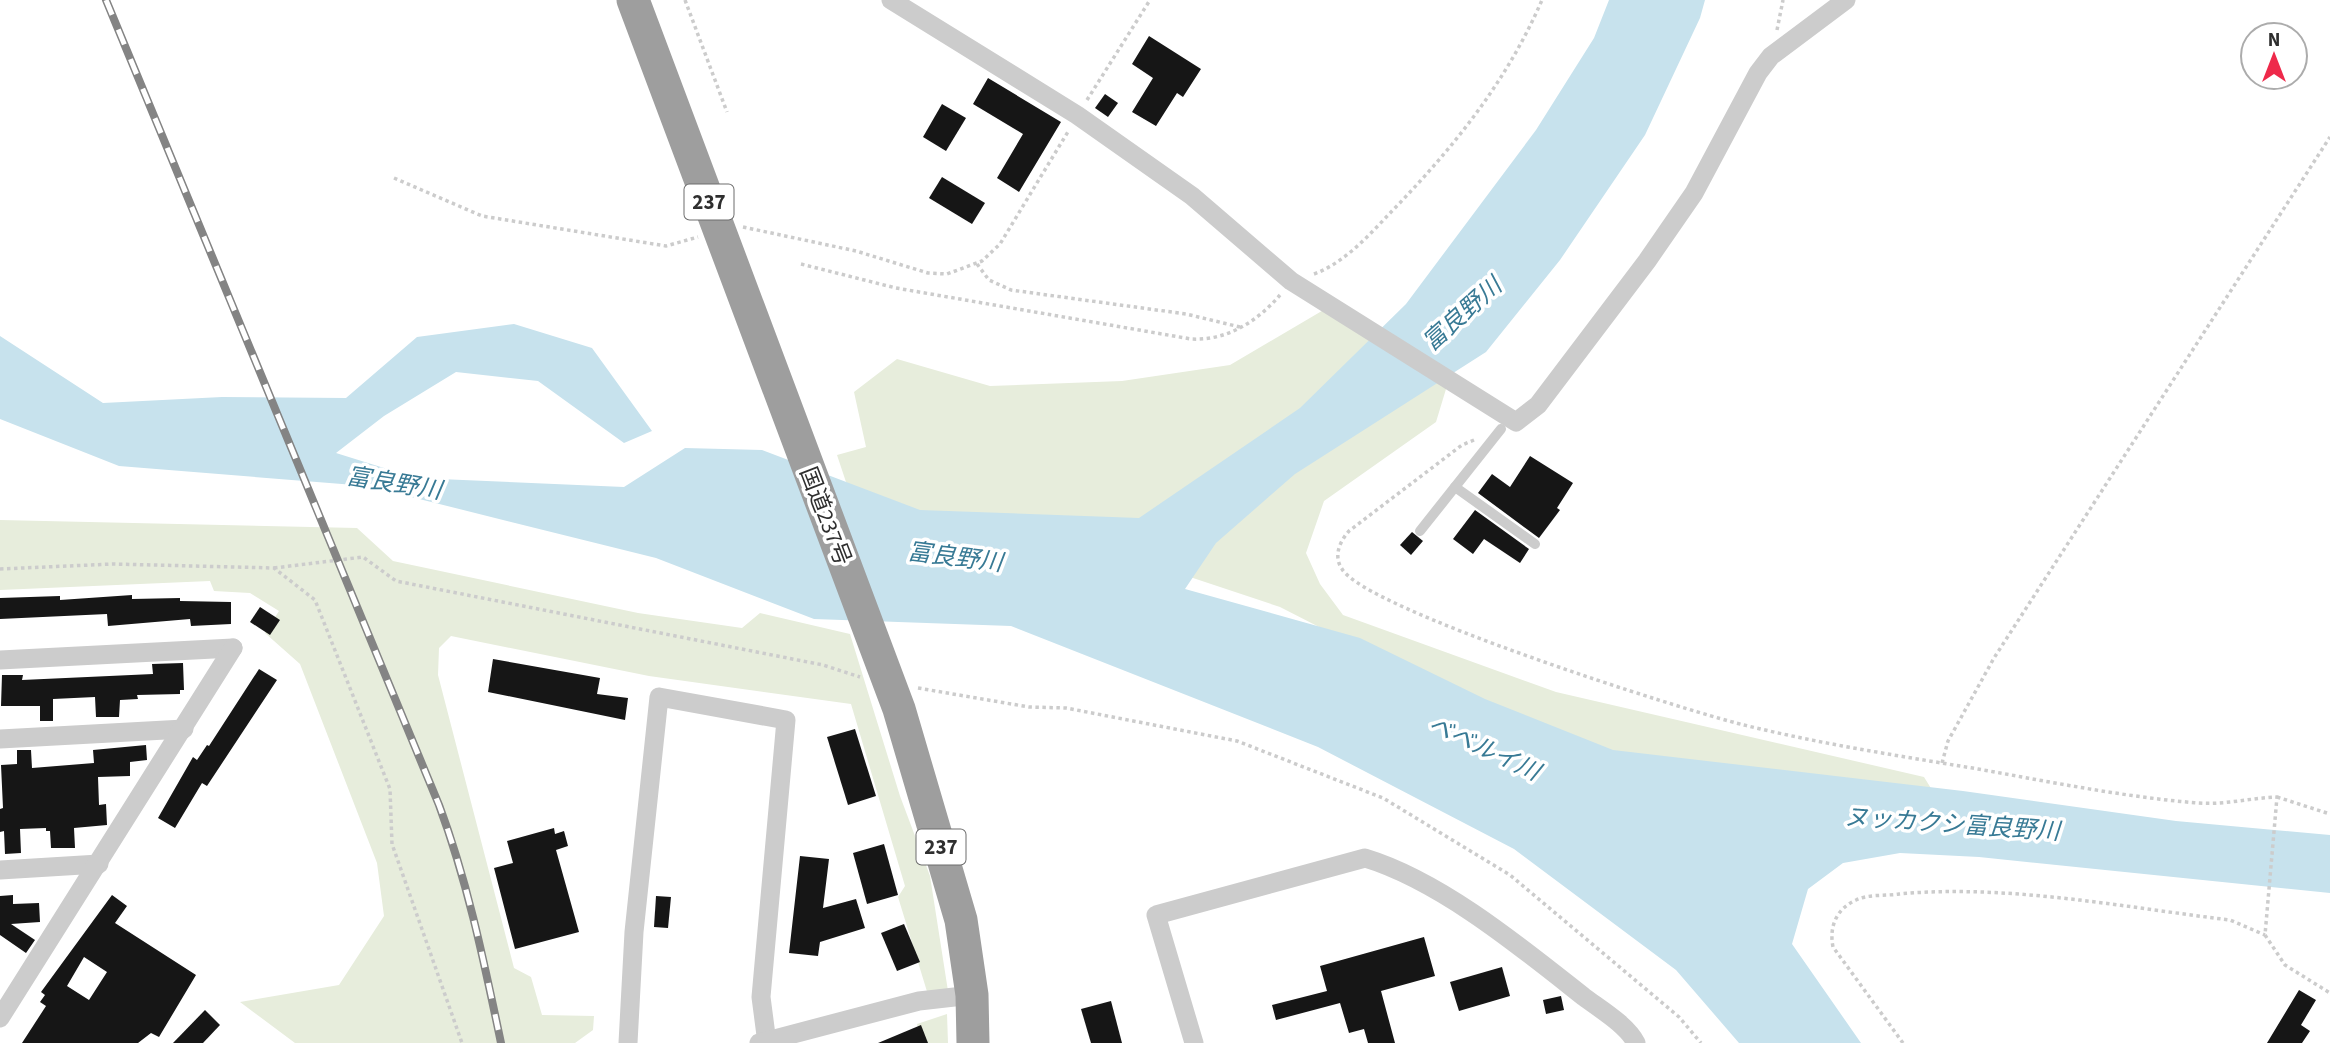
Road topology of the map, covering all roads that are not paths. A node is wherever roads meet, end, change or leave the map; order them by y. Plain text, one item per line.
1 (634, 0) edge
2 (891, 0) edge
3 (1846, 0) edge
4 (1501, 421) junction
5 (1455, 487) junction
6 (1420, 531) dead end
7 (1535, 544) dead end
8 (0, 660) edge
9 (184, 729) junction
10 (0, 739) edge
11 (99, 864) junction
12 (0, 870) edge
13 (972, 995) junction
14 (3, 1009) edge
15 (764, 1042) edge
16 (628, 1043) edge
17 (973, 1043) edge
18 (1194, 1043) edge
19 (1636, 1043) edge

1 - 13 highway, 国道237号 / 237
2 - 4 street
3 - 4 street
4 - 5 lane
5 - 6 lane
5 - 7 lane
8 - 9 street
9 - 10 street
9 - 11 street
11 - 12 street
11 - 14 street
13 - 15 street
13 - 17 highway, 国道237号 / 237
15 - 16 street
18 - 19 street

